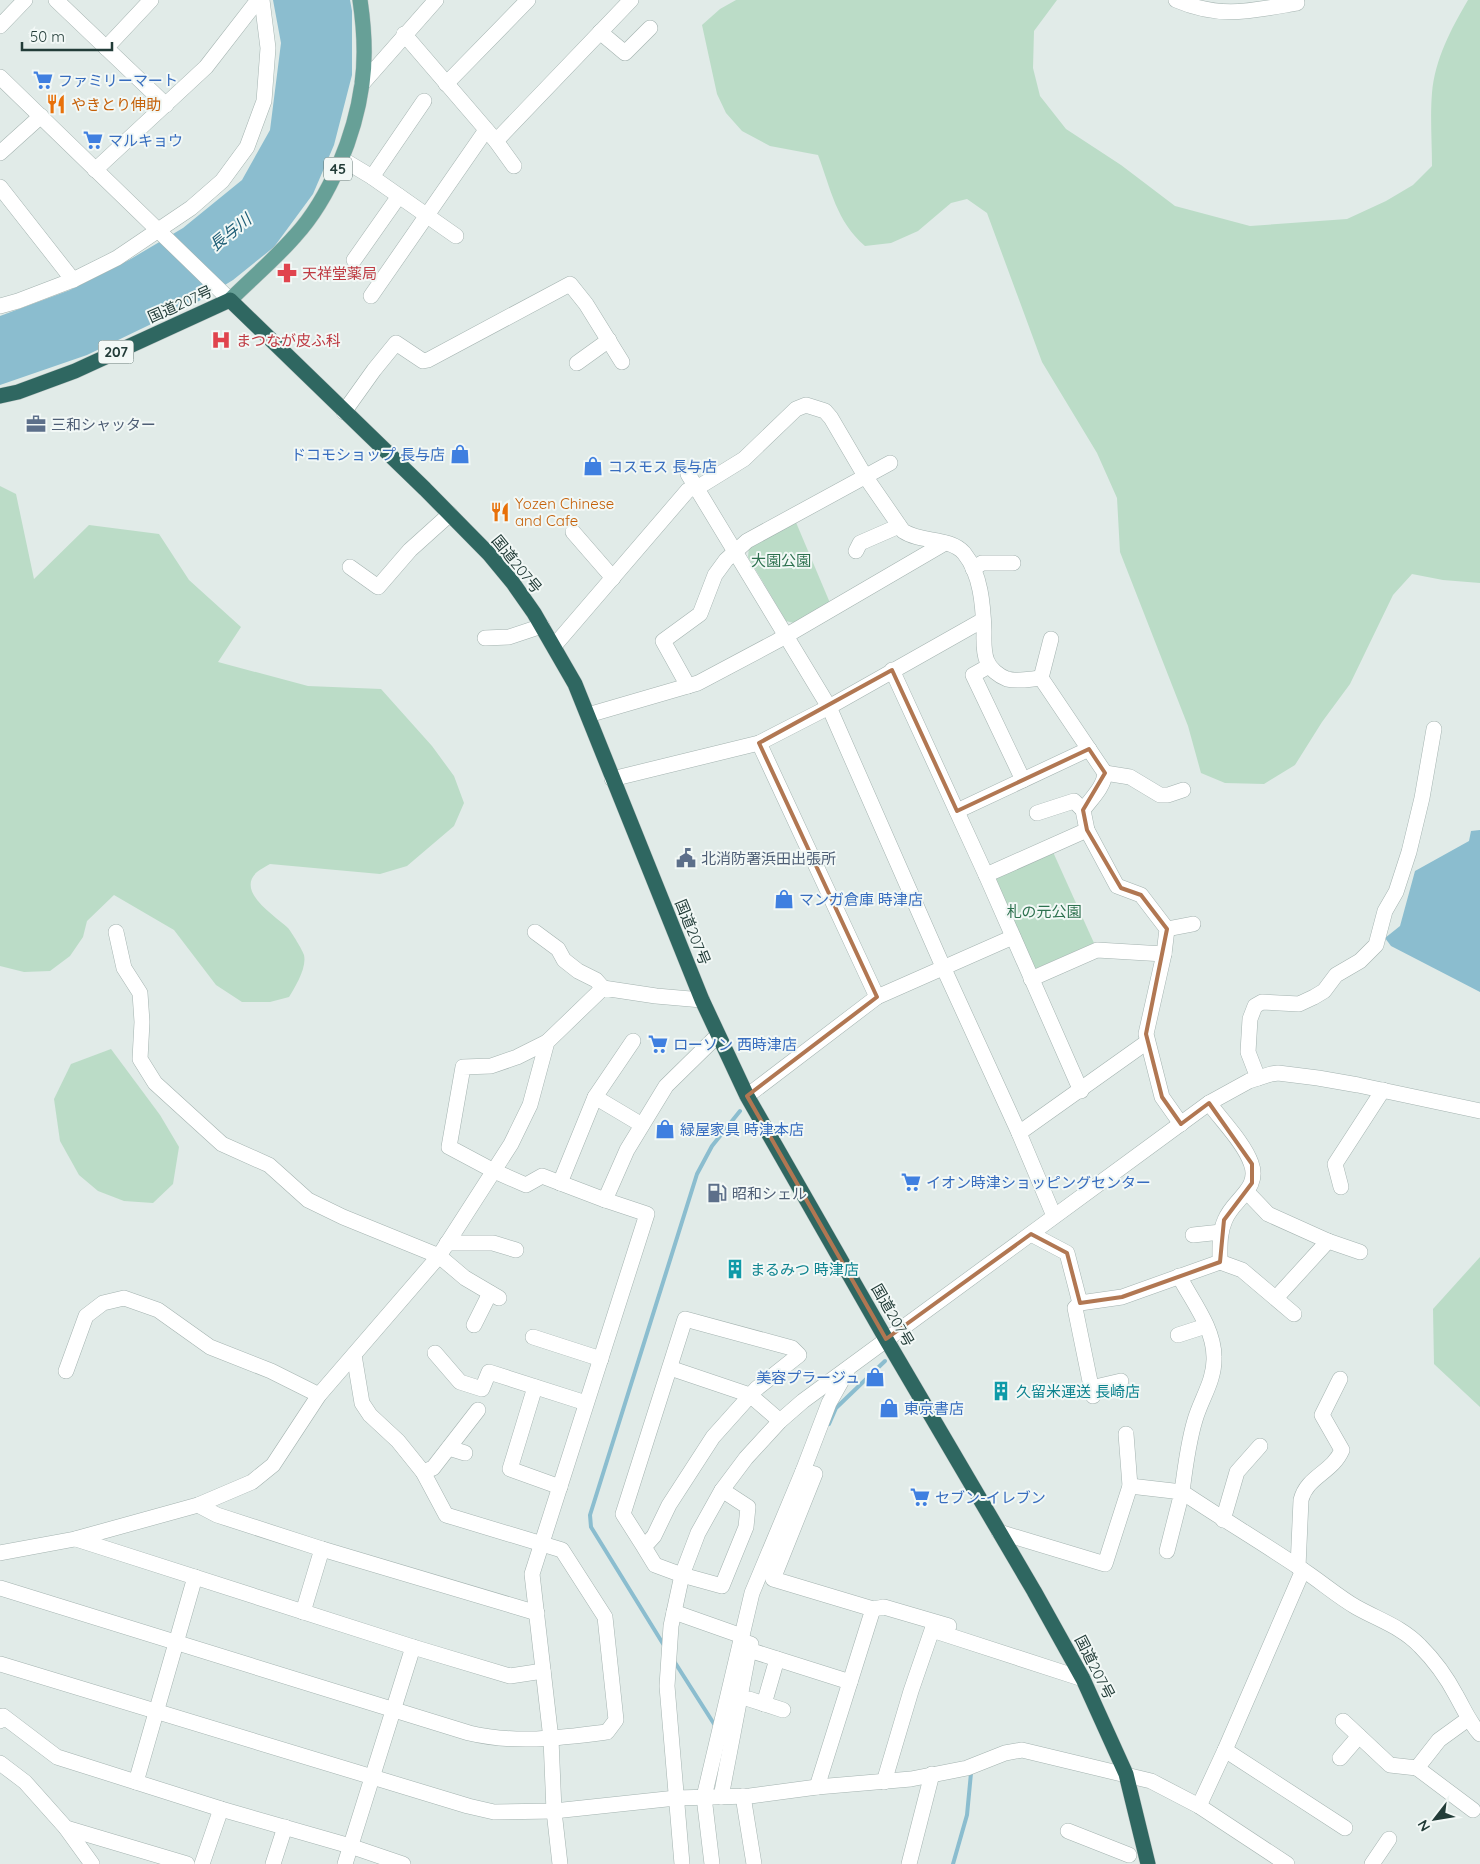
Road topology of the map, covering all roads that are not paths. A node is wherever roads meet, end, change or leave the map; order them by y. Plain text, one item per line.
1 (24, 0) edge
2 (56, 0) edge
3 (151, 0) edge
4 (258, 0) edge
5 (262, 0) edge
6 (360, 0) edge
7 (436, 0) edge
8 (528, 0) edge
9 (631, 0) edge
10 (1176, 0) edge
11 (1297, 3) dead end
12 (0, 26) edge
13 (650, 28) dead end
14 (600, 32) junction
15 (404, 34) junction
16 (106, 48) junction
17 (0, 76) edge
18 (362, 84) junction
19 (446, 84) junction
20 (424, 101) dead end
21 (166, 105) junction
22 (41, 116) junction
23 (491, 136) junction
24 (0, 153) edge
25 (342, 159) junction
26 (514, 166) dead end
27 (95, 170) junction
28 (372, 177) junction
29 (0, 188) edge
30 (399, 196) junction
31 (427, 215) junction
32 (160, 233) junction
33 (456, 236) dead end
34 (354, 260) dead end
35 (73, 280) junction
36 (371, 296) dead end
37 (226, 297) junction
38 (0, 306) edge
39 (609, 340) junction
40 (622, 362) dead end
41 (577, 363) dead end
42 (0, 396) edge
43 (344, 412) junction
44 (890, 463) dead end
45 (688, 474) dead end
46 (865, 476) junction
47 (697, 488) junction
48 (450, 514) junction
49 (898, 526) junction
50 (573, 532) dead end
51 (945, 543) junction
52 (736, 551) junction
53 (856, 551) dead end
54 (1013, 563) dead end
55 (350, 567) dead end
56 (973, 569) junction
57 (612, 578) junction
58 (983, 620) junction
59 (542, 626) junction
60 (786, 635) junction
61 (485, 638) dead end
62 (1052, 639) dead end
63 (554, 646) junction
64 (989, 666) junction
65 (892, 670) junction
66 (1041, 678) junction
67 (688, 686) junction
68 (829, 707) junction
69 (588, 715) junction
70 (1434, 729) dead end
71 (758, 743) junction
72 (1089, 750) junction
73 (1105, 773) junction
74 (612, 779) junction
75 (1023, 780) junction
76 (1183, 790) dead end
77 (1083, 810) junction
78 (957, 812) junction
79 (1037, 813) dead end
80 (1087, 830) junction
81 (986, 874) junction
82 (1193, 924) dead end
83 (1167, 929) junction
84 (116, 932) dead end
85 (535, 932) dead end
86 (1013, 937) junction
87 (1164, 954) junction
88 (944, 969) junction
89 (1030, 979) junction
90 (604, 988) junction
91 (878, 997) junction
92 (702, 1000) junction
93 (717, 1036) junction
94 (634, 1041) dead end
95 (546, 1042) junction
96 (1148, 1042) junction
97 (1258, 1078) junction
98 (1383, 1090) junction
99 (1080, 1091) junction
100 (746, 1096) junction
101 (595, 1097) junction
102 (1209, 1103) junction
103 (1480, 1111) edge
104 (1181, 1124) junction
105 (642, 1125) junction
106 (1019, 1133) junction
107 (494, 1171) junction
108 (560, 1182) junction
109 (1341, 1187) dead end
110 (1247, 1192) junction
111 (605, 1200) junction
112 (1054, 1216) junction
113 (1221, 1232) junction
114 (1031, 1234) junction
115 (1193, 1235) dead end
116 (1328, 1240) junction
117 (447, 1242) junction
118 (516, 1250) dead end
119 (1360, 1252) dead end
120 (439, 1256) junction
121 (1220, 1262) junction
122 (1179, 1276) junction
123 (1276, 1298) junction
124 (1080, 1303) junction
125 (1294, 1314) dead end
126 (474, 1325) dead end
127 (1206, 1326) junction
128 (1178, 1334) dead end
129 (533, 1337) dead end
130 (886, 1339) junction
131 (435, 1353) dead end
132 (354, 1356) junction
133 (601, 1359) junction
134 (849, 1367) junction
135 (670, 1368) junction
136 (66, 1371) dead end
137 (1340, 1379) dead end
138 (1121, 1381) dead end
139 (536, 1387) junction
140 (319, 1395) junction
141 (750, 1396) junction
142 (586, 1403) junction
143 (478, 1410) dead end
144 (780, 1421) junction
145 (1126, 1434) dead end
146 (1260, 1446) dead end
147 (449, 1448) junction
148 (465, 1453) dead end
149 (803, 1471) junction
150 (423, 1472) junction
151 (1130, 1486) junction
152 (560, 1487) junction
153 (722, 1490) junction
154 (1182, 1492) junction
155 (198, 1505) junction
156 (1223, 1520) junction
157 (999, 1532) junction
158 (75, 1539) junction
159 (541, 1544) junction
160 (644, 1546) junction
161 (322, 1549) junction
162 (1168, 1551) dead end
163 (0, 1553) edge
164 (1300, 1568) junction
165 (682, 1575) junction
166 (195, 1578) junction
167 (0, 1588) edge
168 (873, 1609) junction
169 (303, 1612) junction
170 (674, 1612) junction
171 (537, 1613) junction
172 (960, 1630) dead end
173 (177, 1643) junction
174 (746, 1643) junction
175 (413, 1647) junction
176 (777, 1659) junction
177 (0, 1664) edge
178 (543, 1671) junction
179 (1083, 1679) junction
180 (850, 1682) junction
181 (394, 1709) junction
182 (157, 1710) junction
183 (783, 1710) dead end
184 (1468, 1719) junction
185 (0, 1721) edge
186 (1343, 1721) dead end
187 (1480, 1734) edge
188 (1359, 1736) junction
189 (551, 1739) junction
190 (1225, 1750) junction
191 (1340, 1758) dead end
192 (0, 1763) edge
193 (1417, 1768) junction
194 (932, 1774) junction
195 (1126, 1774) junction
196 (372, 1777) junction
197 (136, 1782) junction
198 (884, 1782) junction
199 (817, 1787) junction
200 (744, 1796) junction
201 (704, 1797) junction
202 (720, 1797) junction
203 (676, 1798) junction
204 (1199, 1806) junction
205 (221, 1809) junction
206 (1473, 1810) dead end
207 (554, 1811) junction
208 (285, 1827) junction
209 (66, 1828) junction
210 (1345, 1828) dead end
211 (1068, 1831) dead end
212 (1140, 1831) junction
213 (1389, 1839) dead end
214 (350, 1846) junction
215 (1127, 1860) edge
216 (92, 1864) edge
217 (187, 1864) edge
218 (202, 1864) edge
219 (273, 1864) edge
220 (345, 1864) edge
221 (403, 1864) edge
222 (560, 1864) edge
223 (682, 1864) edge
224 (712, 1864) edge
225 (754, 1864) edge
226 (909, 1864) edge
227 (1148, 1864) edge
228 (1287, 1864) edge
229 (1372, 1864) edge

1 - 12 street
2 - 16 street
3 - 16 street
4 - 21 street
5 - 32 street
6 - 18 main road, 45
7 - 15 street
8 - 19 street
9 - 14 street
10 - 11 street
13 - 14 street
14 - 23 street
15 - 18 street
15 - 19 street
16 - 21 street
17 - 22 street
18 - 25 main road, 45
19 - 23 street
20 - 28 street
21 - 27 street
22 - 24 street
22 - 27 street
23 - 26 street
23 - 31 street
25 - 28 street
25 - 37 main road, 45
27 - 32 street
28 - 30 street
29 - 35 street
30 - 31 street
30 - 34 street
31 - 33 street
31 - 36 street
32 - 35 street
32 - 37 street
35 - 38 street
37 - 42 highway, 国道207号 / 207
37 - 43 highway, 国道207号
39 - 40 street
39 - 41 street
39 - 43 street
43 - 48 highway, 国道207号
44 - 46 street
45 - 47 street
46 - 47 street
46 - 49 street
46 - 52 street
47 - 52 street
47 - 57 street
48 - 55 street
48 - 59 highway, 国道207号
49 - 51 street
49 - 53 street
50 - 57 street
51 - 56 street
51 - 60 street
52 - 60 street
52 - 67 street
54 - 56 street
56 - 58 street
57 - 63 street
58 - 64 street
58 - 65 street
59 - 61 street
59 - 63 highway, 国道207号
60 - 67 street
60 - 68 street
62 - 66 street
63 - 69 highway, 国道207号
64 - 66 street
64 - 75 street
65 - 68 street
65 - 78 street
66 - 72 street
67 - 69 street
68 - 71 street
68 - 88 street
69 - 74 highway, 国道207号
70 - 97 street
71 - 74 street
71 - 91 street
72 - 73 street
72 - 75 street
73 - 76 street
73 - 77 street
74 - 92 highway, 国道207号
75 - 78 street
77 - 79 street
77 - 80 street
78 - 81 street
80 - 81 street
80 - 83 street
81 - 86 street
82 - 83 street
83 - 87 street
84 - 120 street
85 - 90 street
86 - 88 street
86 - 89 street
87 - 89 street
87 - 96 street
88 - 91 street
88 - 106 street
89 - 99 street
90 - 92 street
90 - 95 street
91 - 100 street
92 - 93 highway, 国道207号
93 - 100 highway, 国道207号
93 - 105 street
94 - 101 street
95 - 107 street
95 - 107 street
96 - 99 street
96 - 104 street
97 - 98 street
97 - 102 street
98 - 103 street
98 - 109 street
99 - 106 street
100 - 130 highway, 国道207号
101 - 105 street
101 - 108 street
102 - 104 street
102 - 110 street
104 - 112 street
105 - 111 street
106 - 112 street
107 - 108 street
107 - 117 street
108 - 111 street
110 - 113 street
110 - 116 street
111 - 133 street
112 - 114 street
113 - 115 street
113 - 121 street
114 - 124 street
114 - 130 street
116 - 119 street
116 - 123 street
117 - 118 street
117 - 120 street
120 - 126 street
120 - 132 street
121 - 122 street
121 - 123 street
122 - 124 street
122 - 127 street
123 - 125 street
124 - 138 street
127 - 128 street
127 - 154 street
129 - 133 street
130 - 134 street
130 - 157 highway, 国道207号
131 - 139 street
132 - 140 street
132 - 150 street
133 - 142 street
134 - 144 street
134 - 149 street
135 - 141 street
135 - 141 street
135 - 160 street
136 - 140 street
137 - 164 street
139 - 142 street
139 - 152 street
140 - 155 street
141 - 144 street
141 - 160 street
142 - 152 street
143 - 147 street
144 - 153 street
145 - 151 street
146 - 156 street
147 - 148 street
147 - 150 street
149 - 168 street
149 - 174 street
150 - 159 street
151 - 154 street
151 - 157 street
152 - 159 street
153 - 165 street
153 - 165 street
154 - 156 street
154 - 162 street
155 - 158 street
155 - 161 street
156 - 164 street
157 - 179 highway, 国道207号
158 - 163 street
158 - 166 street
159 - 171 street
159 - 189 street
160 - 165 street
161 - 169 street
161 - 171 street
164 - 184 street
164 - 190 street
165 - 170 street
166 - 169 street
166 - 173 street
167 - 173 street
168 - 172 street
168 - 180 street
169 - 175 street
170 - 174 street
170 - 203 street
171 - 178 street
173 - 181 street
173 - 182 street
174 - 176 street
174 - 201 street
174 - 202 street
175 - 178 street
175 - 181 street
176 - 180 street
176 - 183 street
177 - 182 street
178 - 189 street
179 - 195 highway, 国道207号
179 - 198 street
180 - 199 street
181 - 189 street
181 - 196 street
182 - 196 street
182 - 197 street
184 - 187 street
184 - 193 street
185 - 197 street
186 - 188 street
188 - 191 street
188 - 193 street
189 - 207 street
190 - 204 street
190 - 210 street
192 - 209 street
193 - 206 street
194 - 195 street
194 - 198 street
194 - 226 street
195 - 204 street
195 - 212 highway, 国道207号
196 - 207 street
196 - 214 street
197 - 205 street
198 - 199 street
199 - 200 street
200 - 202 street
200 - 225 street
201 - 202 street
201 - 203 street
201 - 224 street
203 - 207 street
203 - 223 street
204 - 228 street
205 - 208 street
205 - 218 street
207 - 222 street
208 - 214 street
208 - 219 street
209 - 216 street
209 - 217 street
211 - 215 street
212 - 215 street
212 - 227 highway, 国道207号
213 - 229 street
214 - 220 street
214 - 221 street

